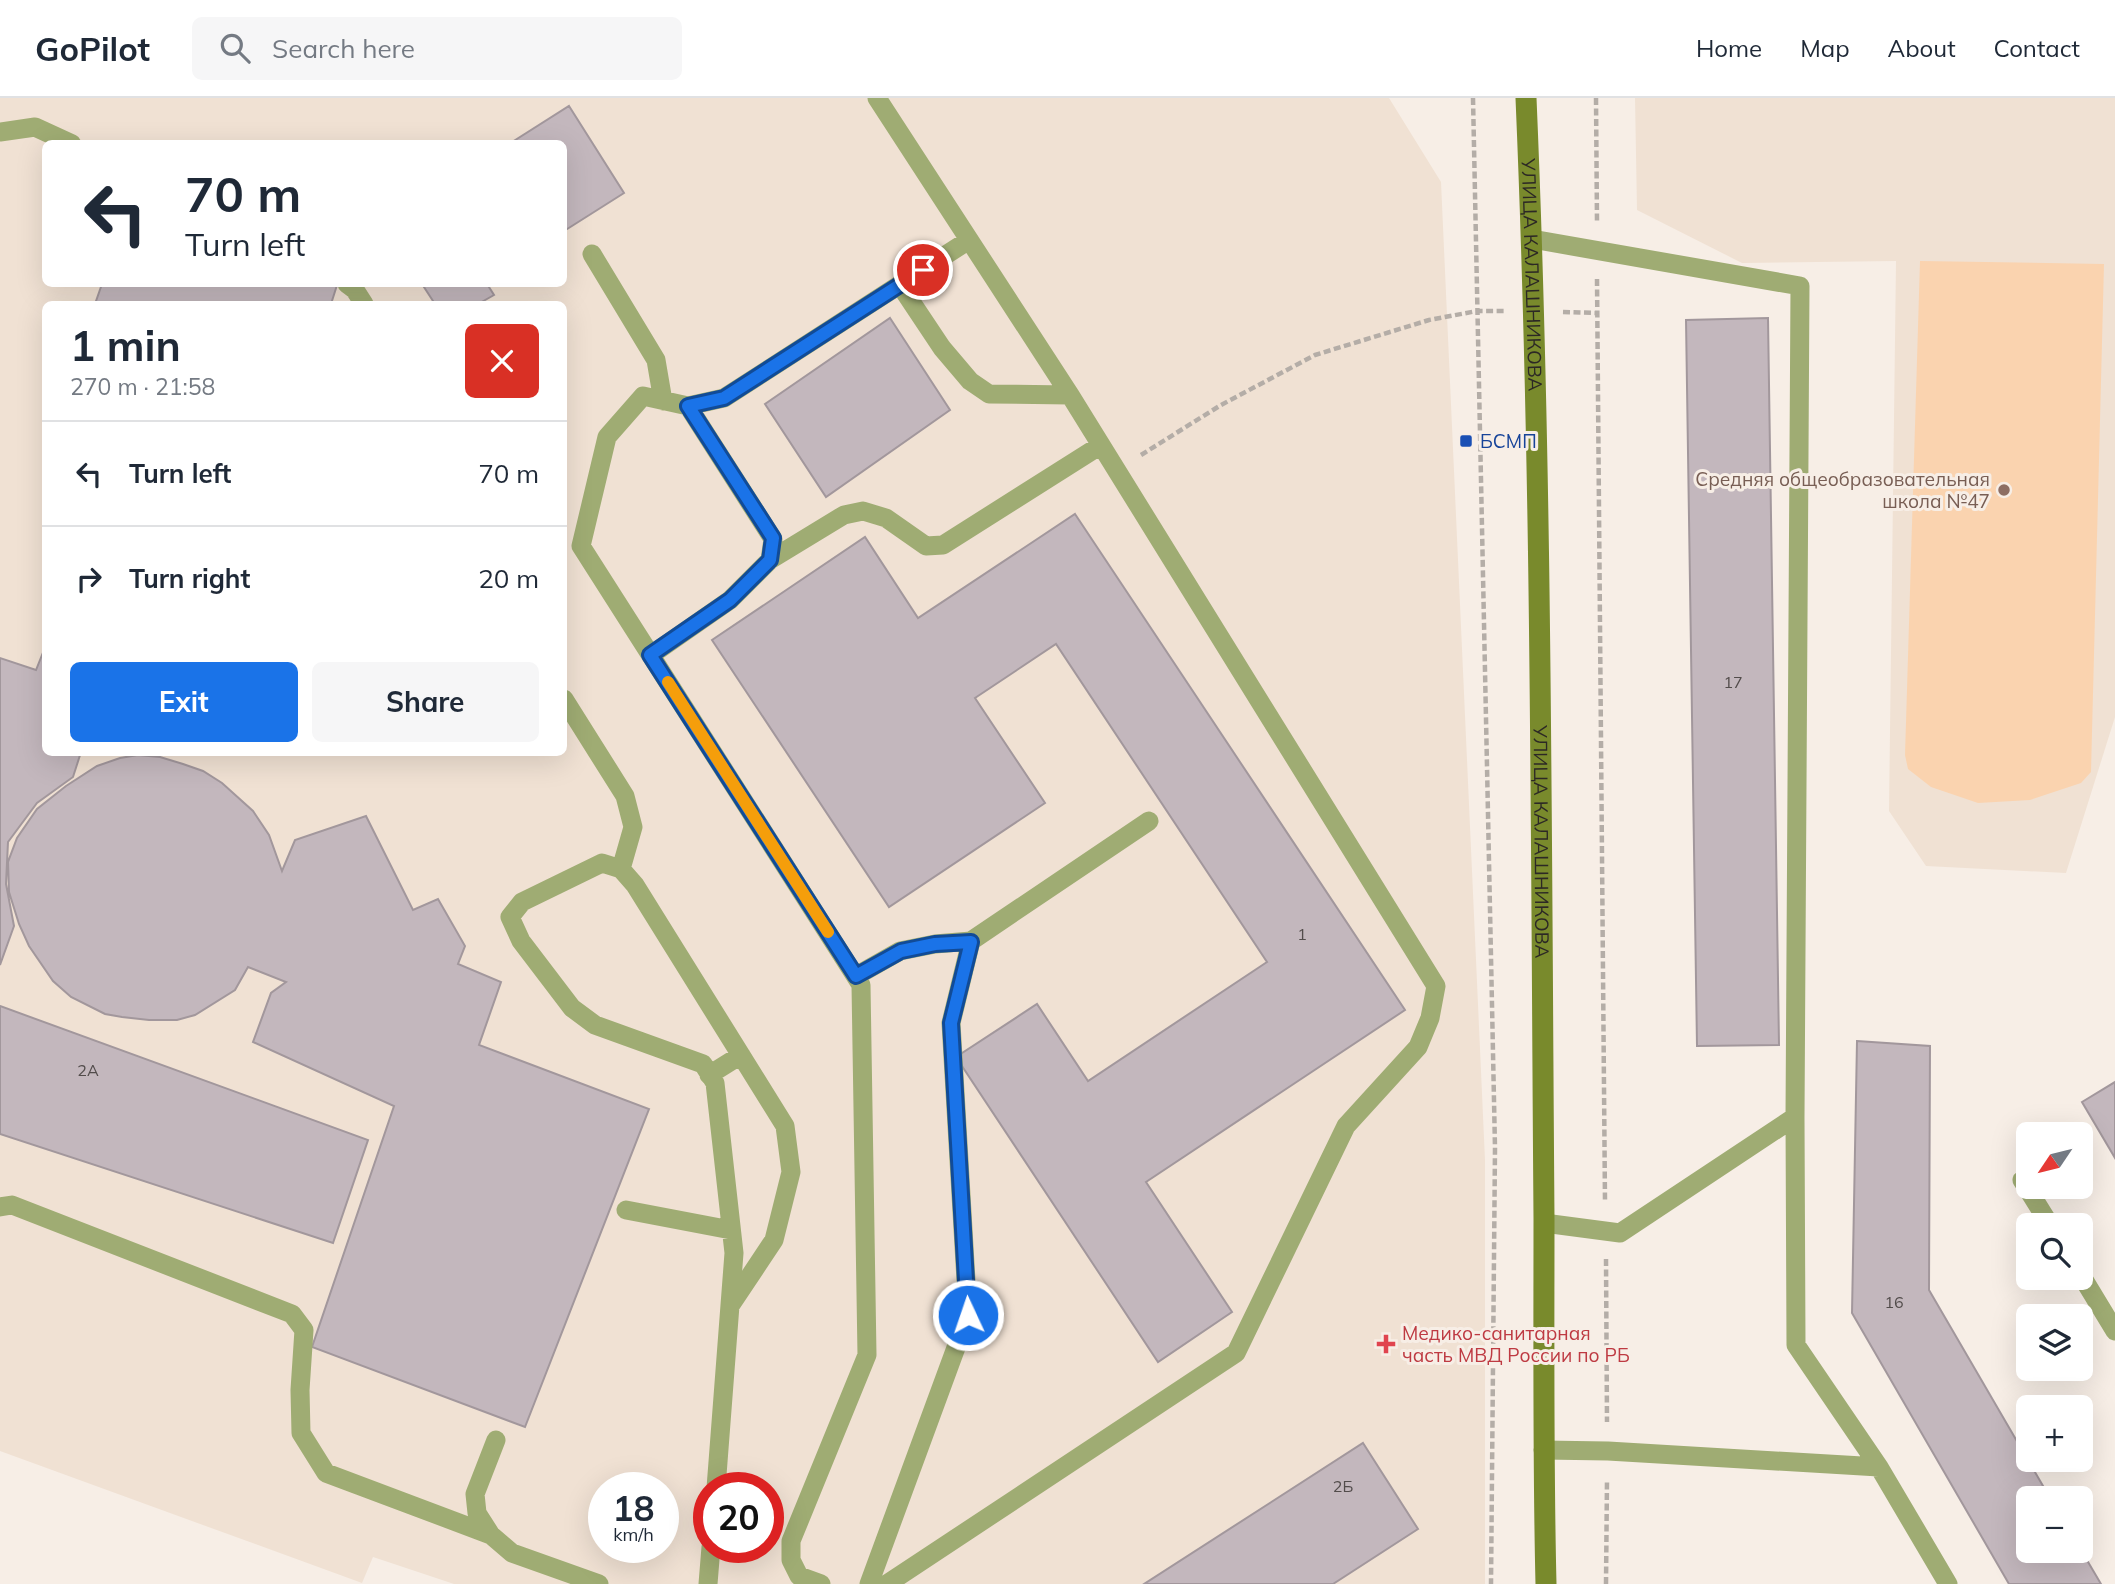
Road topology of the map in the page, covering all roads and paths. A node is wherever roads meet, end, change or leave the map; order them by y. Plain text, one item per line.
1 (877, 98) edge
2 (1473, 98) edge
3 (1526, 98) edge
4 (1596, 98) edge
5 (0, 132) edge
6 (63, 140) edge
7 (1532, 239) junction
8 (969, 240) junction
9 (1597, 251) junction
10 (592, 254) dead end
11 (900, 285) junction
12 (351, 287) edge
13 (362, 301) edge
14 (1477, 310) junction
15 (1070, 395) junction
16 (663, 401) junction
17 (688, 406) junction
18 (1101, 445) junction
19 (1116, 470) junction
20 (770, 560) junction
21 (650, 655) junction
22 (567, 704) edge
23 (1149, 821) dead end
24 (621, 869) junction
25 (971, 942) junction
26 (856, 976) junction
27 (741, 1055) junction
28 (709, 1075) junction
29 (1796, 1117) junction
30 (0, 1207) edge
31 (626, 1210) dead end
32 (1544, 1223) junction
33 (731, 1230) junction
34 (1606, 1231) junction
35 (2090, 1290) edge
36 (730, 1306) junction
37 (2115, 1331) edge
38 (496, 1440) dead end
39 (1543, 1450) junction
40 (1608, 1451) junction
41 (1879, 1467) junction
42 (717, 1472) edge
43 (491, 1535) junction
44 (710, 1563) edge
45 (599, 1584) edge
46 (708, 1584) edge
47 (821, 1584) edge
48 (869, 1584) edge
49 (887, 1584) edge
50 (1491, 1584) edge
51 (1546, 1584) edge
52 (1606, 1584) edge
53 (1948, 1584) edge

1 - 8 lane
2 - 14 path
3 - 7 main road, УЛИЦА КАЛАШНИКОВА
4 - 9 path
5 - 6 lane
7 - 9 lane
7 - 32 main road, УЛИЦА КАЛАШНИКОВА
8 - 11 lane
8 - 15 lane
9 - 29 lane
9 - 34 path
10 - 16 lane
11 - 15 lane
11 - 17 lane
12 - 13 lane
14 - 19 path
14 - 50 path
15 - 18 lane
16 - 17 lane
16 - 21 lane
17 - 20 lane
18 - 19 lane
18 - 20 lane
19 - 49 lane
20 - 21 lane
21 - 26 lane
22 - 24 lane
23 - 25 lane
24 - 27 lane
24 - 28 lane
25 - 26 lane
25 - 48 lane
26 - 47 lane
27 - 28 lane
27 - 36 lane
28 - 33 lane
29 - 34 lane
29 - 41 lane
30 - 43 lane
31 - 33 lane
32 - 34 lane
32 - 39 main road, УЛИЦА КАЛАШНИКОВА
33 - 36 lane
34 - 40 path
35 - 37 lane
36 - 42 lane
38 - 43 lane
39 - 40 lane
39 - 51 main road, УЛИЦА КАЛАШНИКОВА
40 - 41 lane
40 - 52 path
41 - 53 lane
43 - 45 lane
44 - 46 lane

